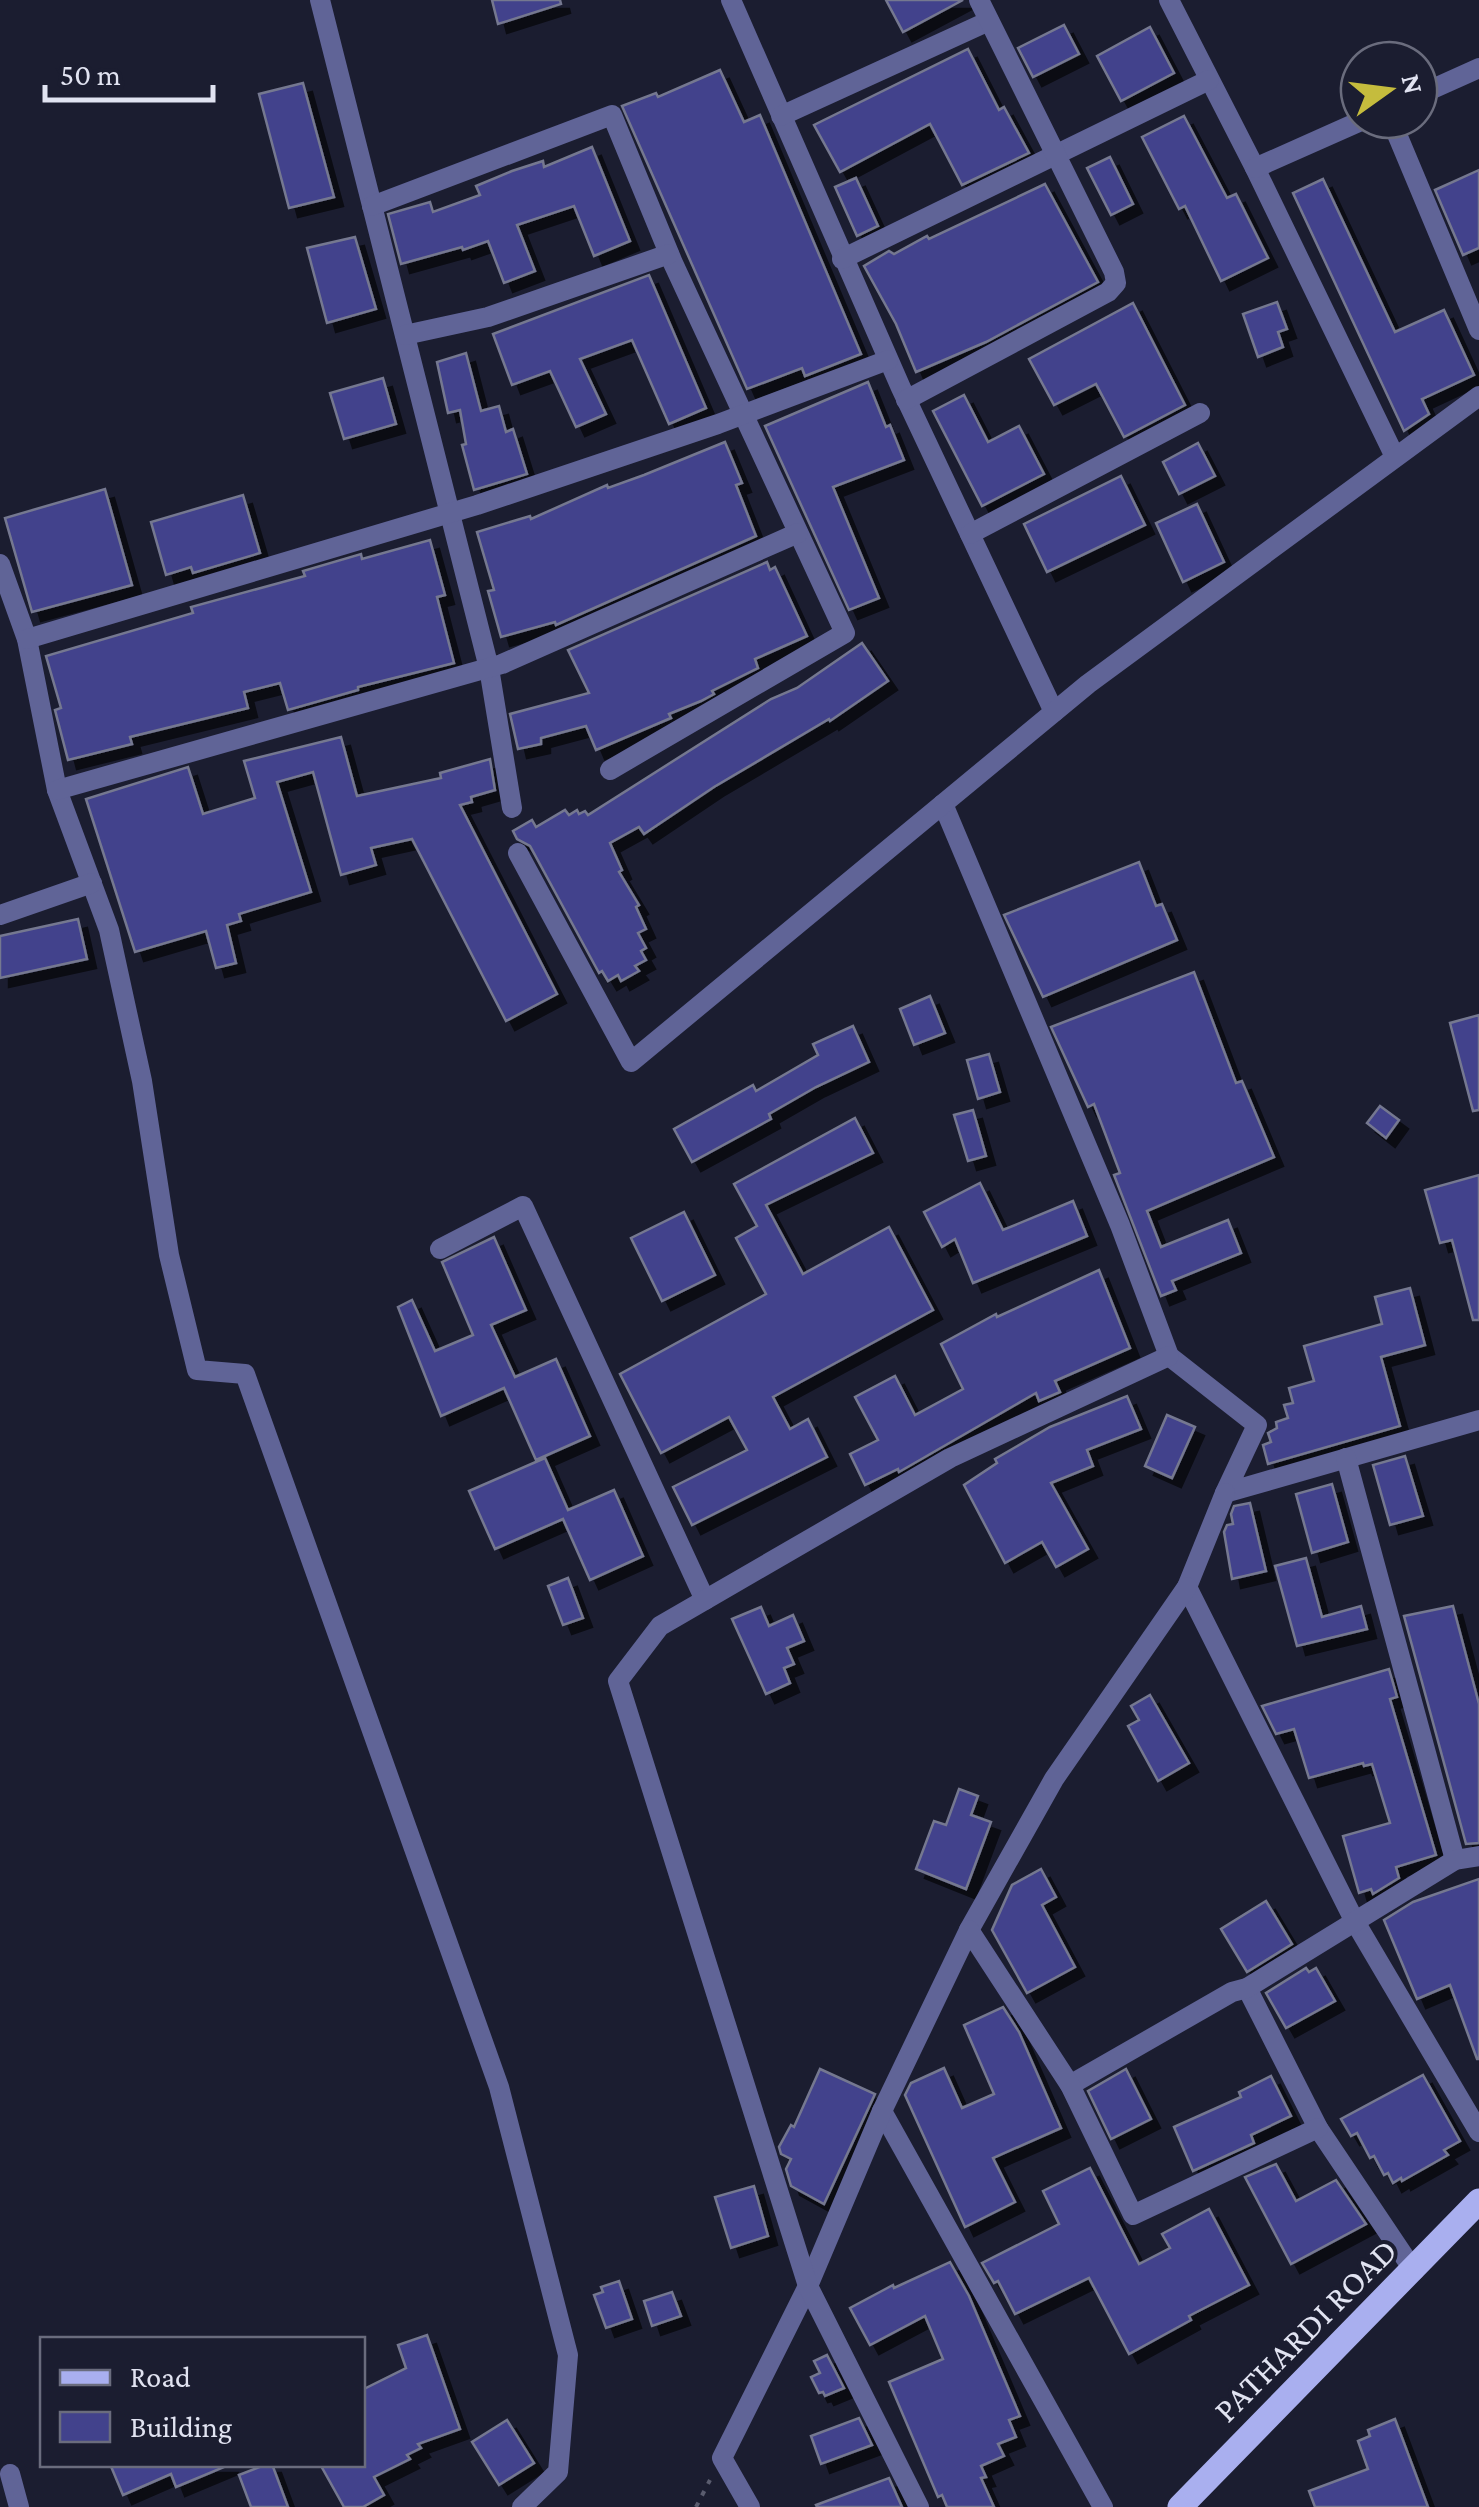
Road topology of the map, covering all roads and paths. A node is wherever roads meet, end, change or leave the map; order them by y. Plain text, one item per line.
1 (320, 0) edge
2 (731, 0) edge
3 (979, 0) edge
4 (1169, 0) edge
5 (989, 20) junction
6 (1479, 68) edge
7 (1209, 80) junction
8 (1439, 86) edge
9 (781, 116) junction
10 (1339, 130) edge
11 (1399, 140) edge
12 (1057, 154) junction
13 (1255, 168) junction
14 (372, 206) junction
15 (669, 254) junction
16 (842, 259) junction
17 (1479, 330) edge
18 (405, 336) junction
19 (888, 360) junction
20 (1479, 396) edge
21 (906, 400) junction
22 (1200, 413) dead end
23 (743, 414) junction
24 (1394, 457) junction
25 (450, 513) junction
26 (798, 533) junction
27 (970, 534) junction
28 (0, 564) edge
29 (27, 639) junction
30 (489, 668) junction
31 (1054, 712) junction
32 (610, 770) dead end
33 (57, 790) junction
34 (943, 804) junction
35 (512, 808) dead end
36 (518, 853) dead end
37 (92, 883) junction
38 (0, 915) edge
39 (440, 1248) dead end
40 (1169, 1356) junction
41 (1479, 1420) edge
42 (1346, 1458) junction
43 (1226, 1493) junction
44 (1188, 1588) junction
45 (705, 1600) junction
46 (1479, 1856) edge
47 (1455, 1860) junction
48 (1354, 1920) junction
49 (968, 1930) junction
50 (1246, 1988) junction
51 (1070, 2085) junction
52 (882, 2111) junction
53 (1318, 2128) junction
54 (1479, 2132) edge
55 (1479, 2201) edge
56 (1414, 2271) junction
57 (808, 2286) junction
58 (10, 2474) dead end
59 (19, 2507) edge
60 (522, 2507) edge
61 (750, 2507) edge
62 (919, 2507) edge
63 (1102, 2507) edge
64 (1180, 2507) edge

1 - 14 street
2 - 9 street
3 - 5 street
4 - 7 street
5 - 9 street
5 - 12 street
6 - 8 street
7 - 12 street
7 - 13 street
9 - 16 street
10 - 13 street
11 - 17 street
12 - 16 street
12 - 21 street
13 - 24 street
14 - 15 street
14 - 18 street
15 - 18 street
15 - 23 street
16 - 19 street
18 - 25 street
19 - 21 street
19 - 23 street
20 - 24 street
21 - 27 street
22 - 27 street
23 - 25 street
23 - 26 street
24 - 31 street
25 - 29 street
25 - 30 street
26 - 30 street
26 - 32 street
27 - 31 street
28 - 29 street
29 - 33 street
30 - 33 street
30 - 35 street
31 - 34 street
33 - 37 street
34 - 36 street
34 - 40 street
37 - 38 street
37 - 60 street
39 - 45 street
40 - 43 street
40 - 45 street
41 - 42 street
42 - 43 street
42 - 47 street
43 - 44 street
44 - 48 street
44 - 49 street
45 - 57 street
46 - 47 street
47 - 48 street
48 - 50 street
48 - 54 street
49 - 51 street
49 - 52 street
50 - 51 street
50 - 53 street
51 - 53 street
52 - 57 street
52 - 63 street
53 - 56 street
55 - 56 main road, PATHARDI ROAD
56 - 64 main road, PATHARDI ROAD
57 - 61 street
57 - 62 street
58 - 59 street

